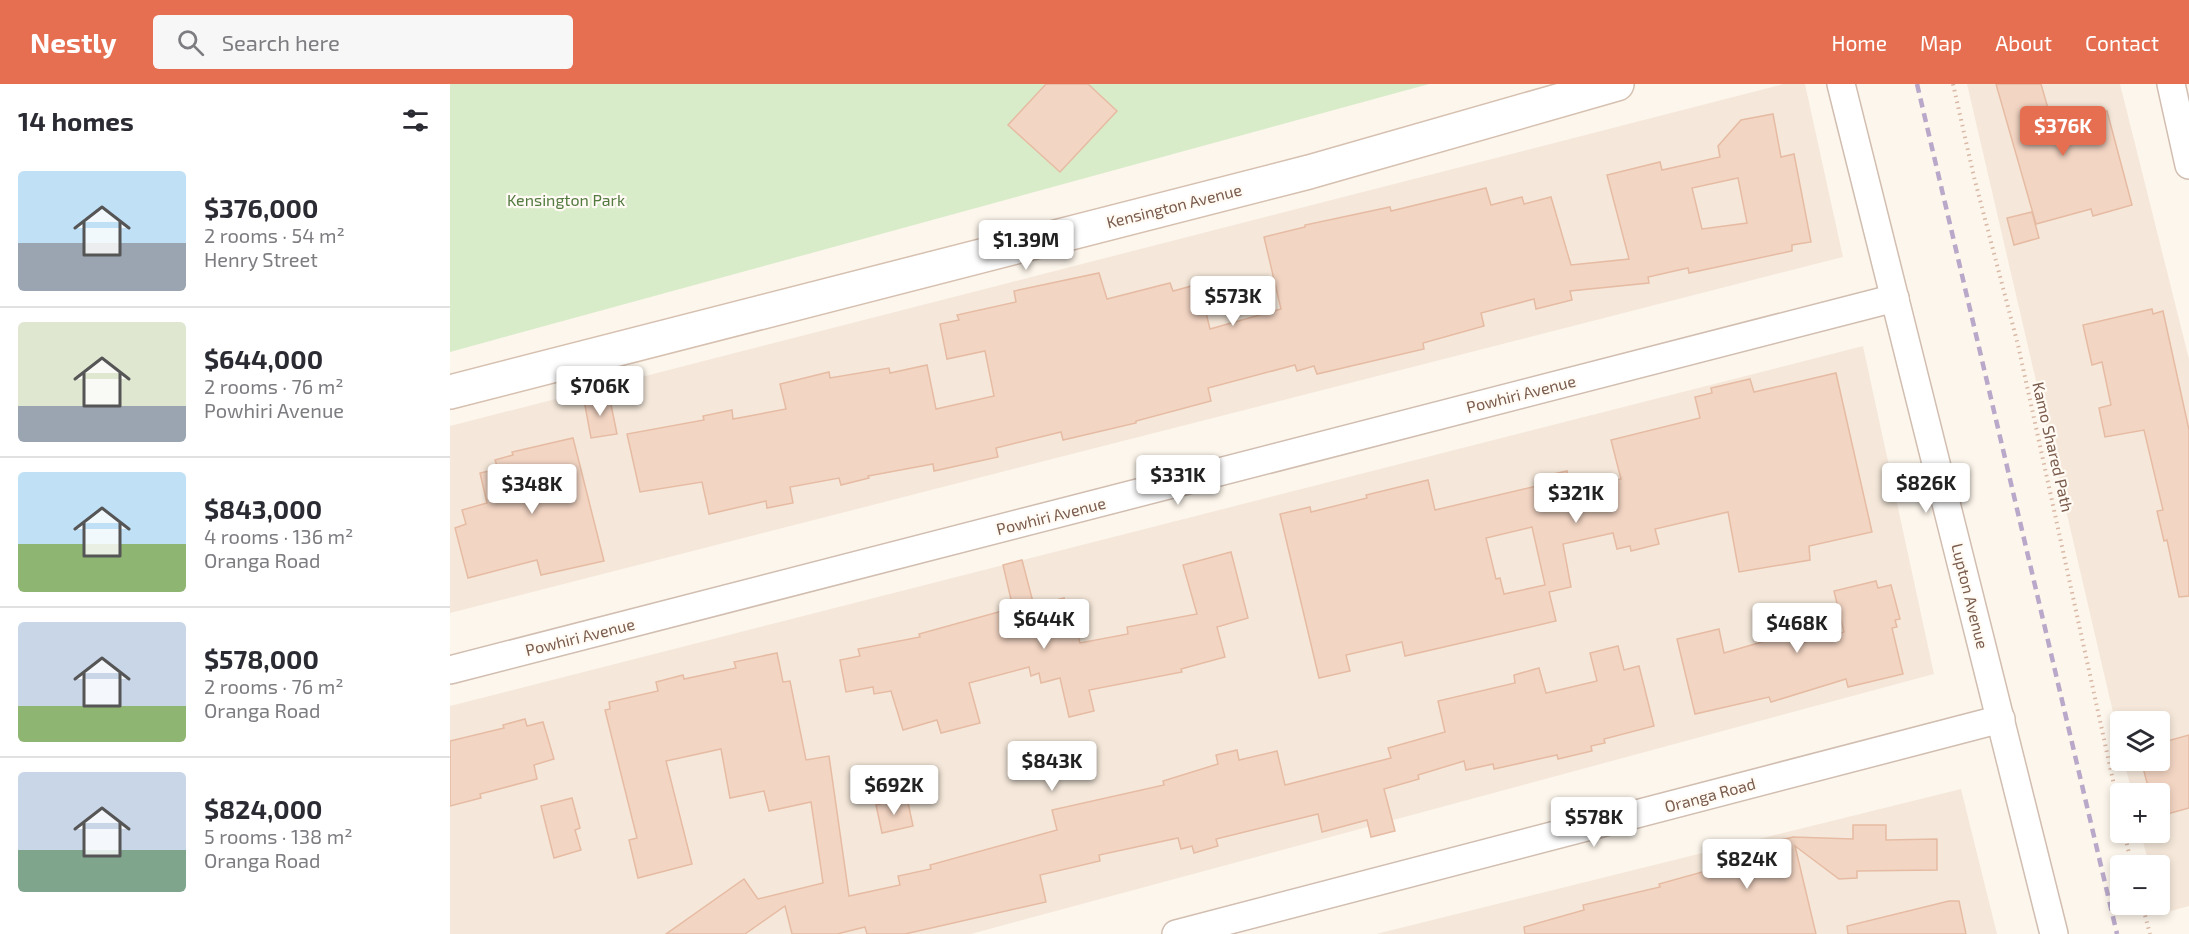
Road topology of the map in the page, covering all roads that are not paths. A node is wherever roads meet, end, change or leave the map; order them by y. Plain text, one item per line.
1 (1617, 84) edge
2 (1841, 84) edge
3 (2171, 84) edge
4 (1585, 88) edge
5 (2189, 165) edge
6 (1895, 298) junction
7 (450, 392) edge
8 (450, 670) edge
9 (2001, 719) junction
10 (1176, 934) edge
11 (2054, 934) edge

1 - 4 main road, Kensington Avenue
2 - 6 street, Lupton Avenue
3 - 5 street
4 - 7 main road, Kensington Avenue
6 - 8 street, Powhiri Avenue
6 - 9 street, Lupton Avenue
9 - 10 street, Oranga Road
9 - 11 street, Lupton Avenue

